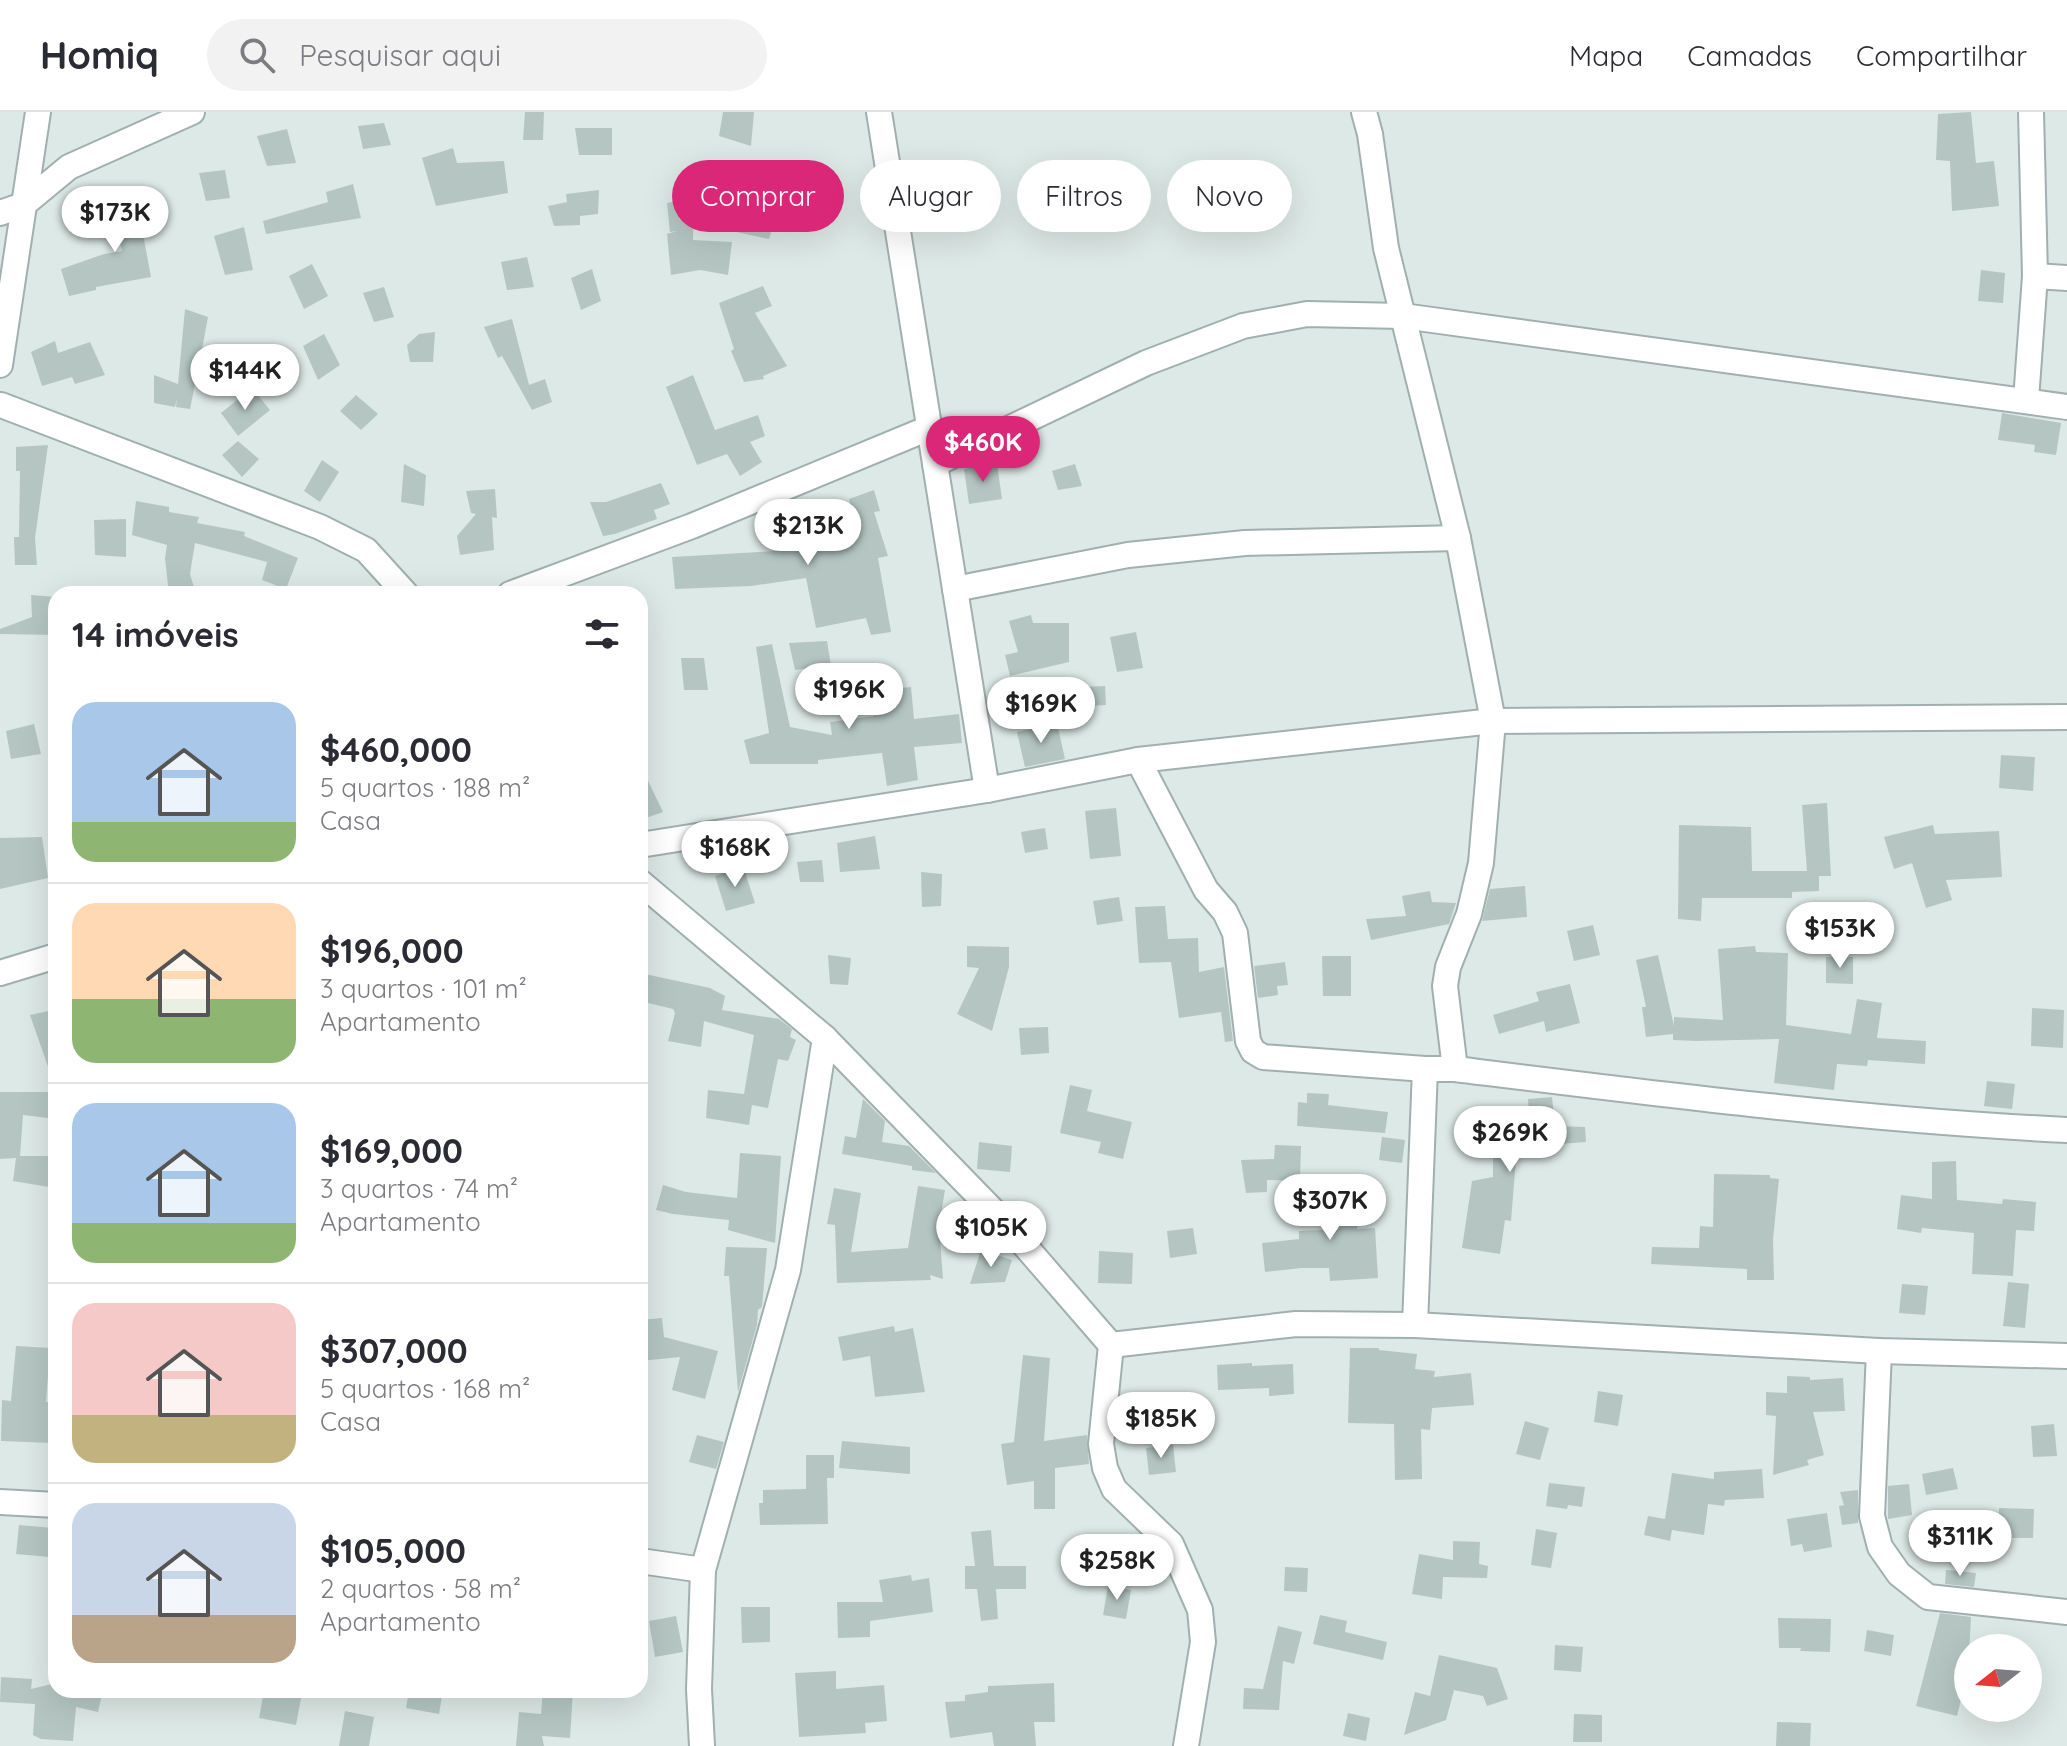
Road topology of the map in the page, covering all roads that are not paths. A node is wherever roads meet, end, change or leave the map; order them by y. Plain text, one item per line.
1 (38, 112) edge
2 (192, 112) edge
3 (879, 112) edge
4 (1364, 112) edge
5 (2031, 112) edge
6 (11, 209) edge
7 (2035, 276) junction
8 (2067, 278) edge
9 (1403, 316) junction
10 (0, 365) edge
11 (0, 382) edge
12 (2026, 400) junction
13 (1, 405) edge
14 (2067, 407) edge
15 (0, 413) edge
16 (929, 428) junction
17 (935, 464) junction
18 (1458, 538) junction
19 (399, 586) edge
20 (531, 586) edge
21 (955, 589) junction
22 (2067, 717) edge
23 (1493, 721) junction
24 (1138, 760) junction
25 (987, 790) junction
26 (648, 844) edge
27 (648, 889) edge
28 (48, 958) edge
29 (0, 973) edge
30 (825, 1038) junction
31 (1425, 1069) junction
32 (1455, 1069) junction
33 (2067, 1130) edge
34 (1415, 1325) junction
35 (1111, 1345) junction
36 (1879, 1351) junction
37 (2067, 1356) edge
38 (0, 1502) edge
39 (48, 1505) edge
40 (648, 1562) edge
41 (703, 1570) junction
42 (2067, 1612) edge
43 (702, 1746) edge
44 (1186, 1746) edge

1 - 6 street
2 - 6 street
3 - 16 street
4 - 9 street
5 - 7 street
6 - 10 street
7 - 8 street
7 - 12 street
9 - 12 street
9 - 17 street
9 - 18 street
11 - 13 street
12 - 14 street
13 - 15 street
13 - 19 street
16 - 17 street
16 - 20 street
17 - 21 street
18 - 21 street
18 - 23 street
21 - 25 street
22 - 23 street
23 - 24 street
23 - 32 street
24 - 25 street
24 - 31 street
25 - 26 street
27 - 30 street
28 - 29 street
30 - 35 street
30 - 41 street
31 - 32 street
31 - 34 street
32 - 33 street
34 - 35 street
34 - 36 street
35 - 44 street
36 - 37 street
36 - 42 street
38 - 39 street
40 - 41 street
41 - 43 street

